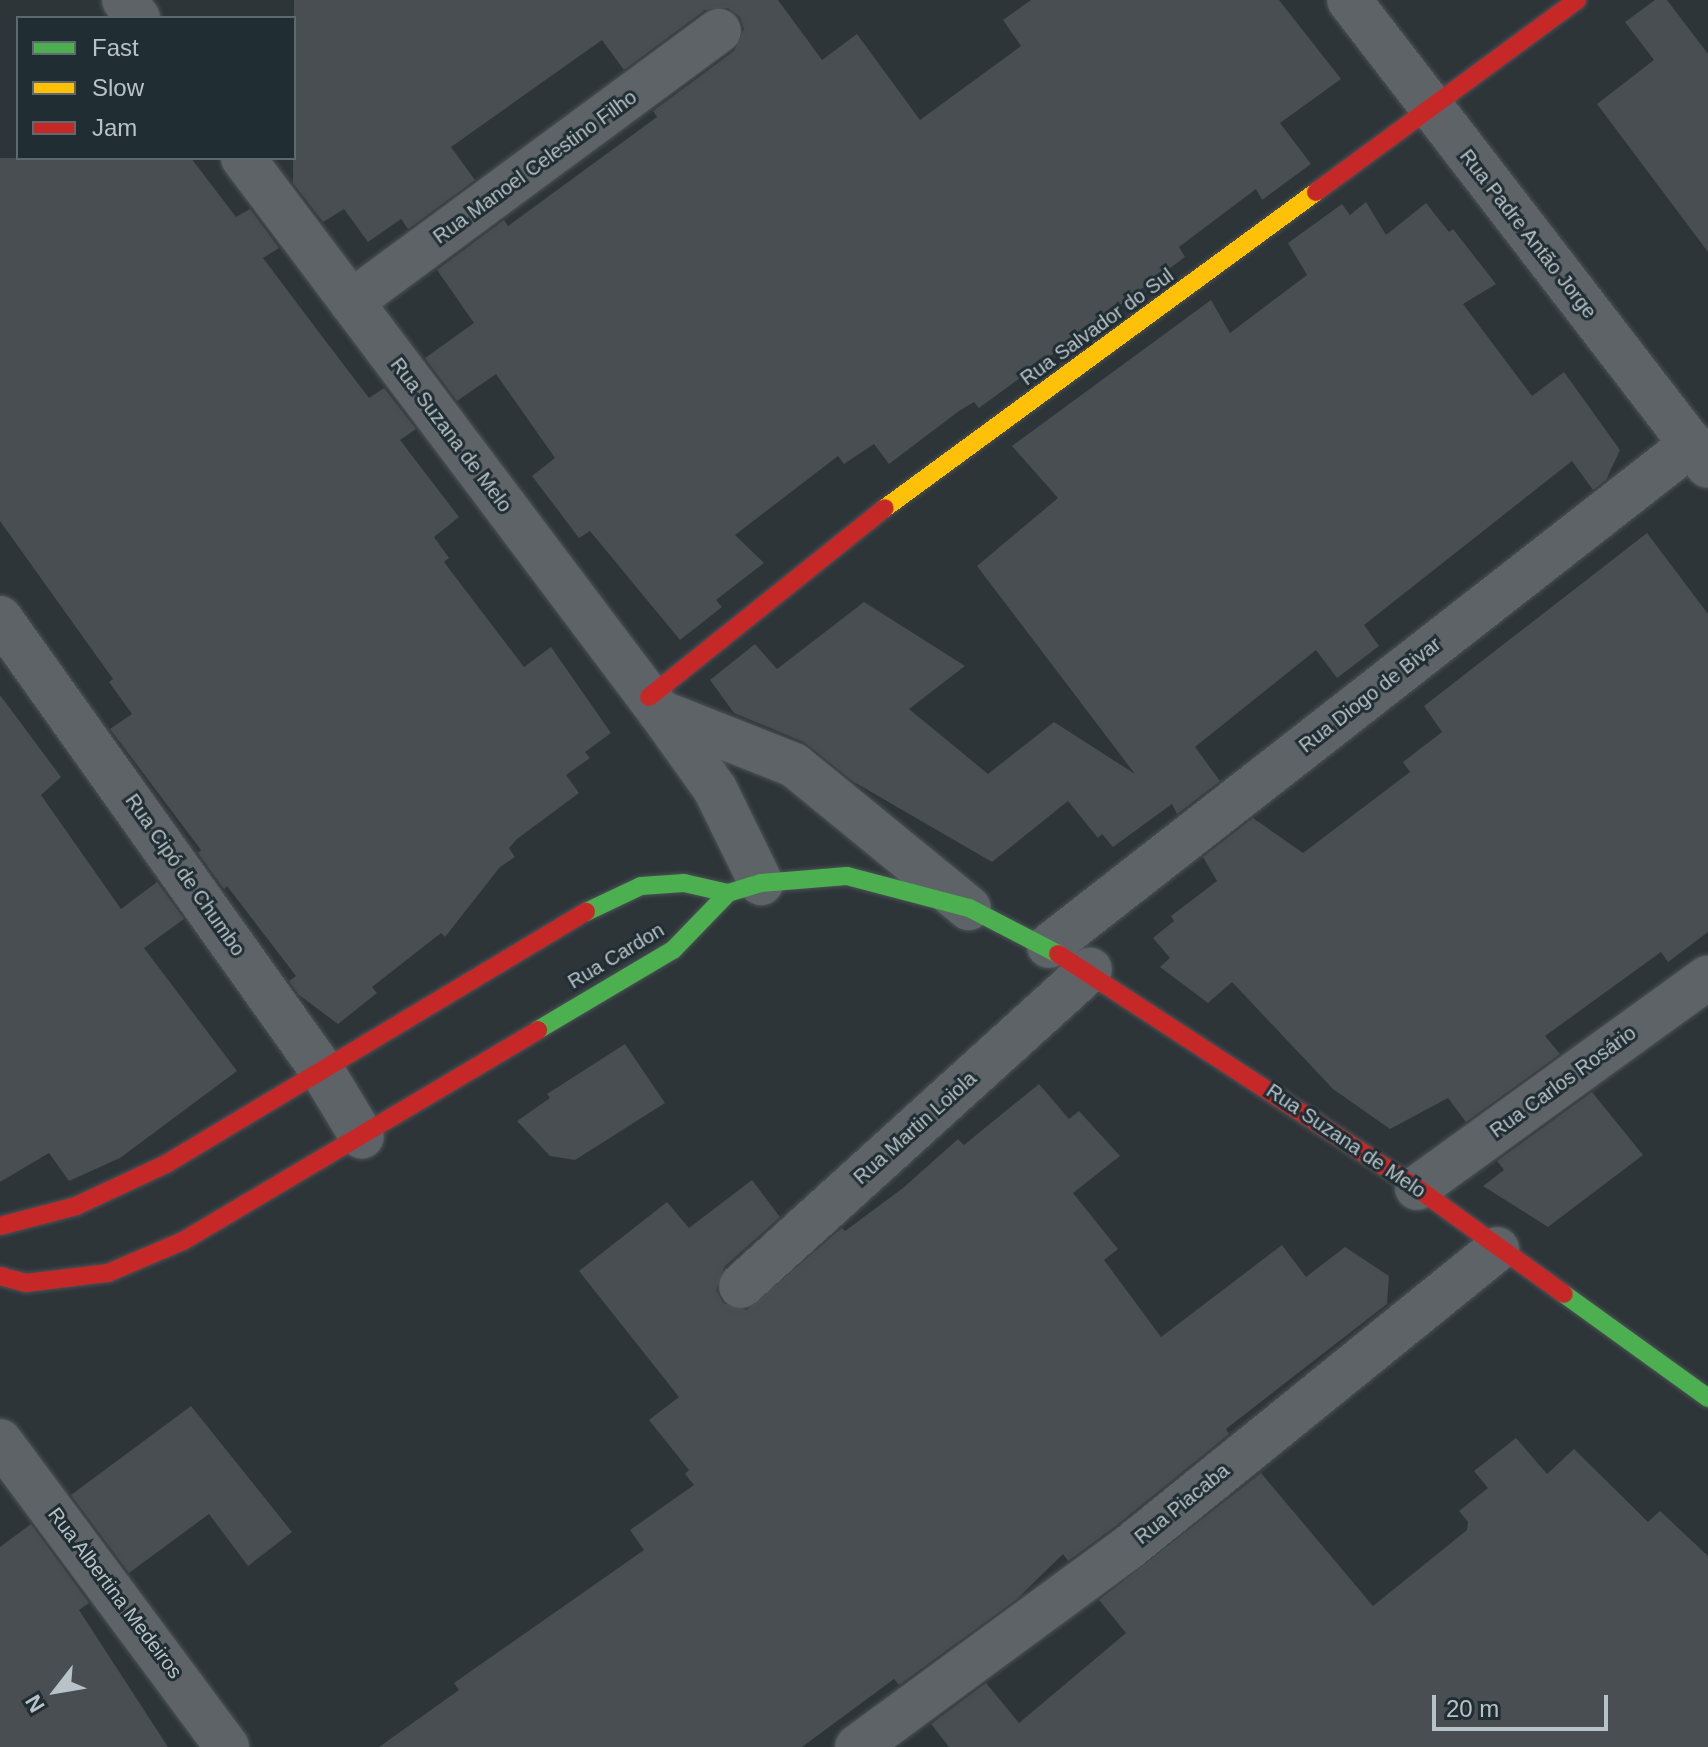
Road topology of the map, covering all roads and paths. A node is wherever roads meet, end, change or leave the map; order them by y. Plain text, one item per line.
1 (124, 0) edge
2 (1349, 0) edge
3 (1577, 0) edge
4 (136, 16) edge
5 (719, 31) dead end
6 (1432, 108) junction
7 (244, 160) edge
8 (351, 302) junction
9 (1700, 455) edge
10 (0, 618) edge
11 (654, 704) junction
12 (744, 888) junction
13 (969, 908) junction
14 (1049, 946) junction
15 (1090, 970) junction
16 (1708, 977) edge
17 (321, 1069) junction
18 (362, 1137) junction
19 (1417, 1188) junction
20 (0, 1226) edge
21 (1497, 1249) junction
22 (0, 1276) edge
23 (741, 1286) dead end
24 (1708, 1398) edge
25 (0, 1441) edge
26 (227, 1747) edge
27 (857, 1747) edge

1 - 4 street
2 - 6 street, Rua Padre Antão Jorge
3 - 6 street, Rua Salvador do Sul
5 - 8 street, Rua Manoel Celestino Filho
6 - 9 street, Rua Padre Antão Jorge
6 - 11 street, Rua Salvador do Sul
7 - 8 street, Rua Suzana de Melo
8 - 11 street, Rua Suzana de Melo
9 - 14 street, Rua Diogo de Bivar
10 - 17 street, Rua Cipó de Chumbo
11 - 12 street, Rua Suzana de Melo
11 - 13 street, Rua Suzana de Melo
12 - 13 street, Rua Suzana de Melo
12 - 17 street
12 - 18 street, Rua Cardon
13 - 14 street, Rua Suzana de Melo
14 - 15 street, Rua Suzana de Melo
15 - 19 street, Rua Suzana de Melo
15 - 23 street, Rua Martin Loiola
16 - 19 street, Rua Carlos Rosário
17 - 18 street, Rua Cipó de Chumbo
17 - 20 street
18 - 22 street, Rua Cardon
19 - 21 street, Rua Suzana de Melo
21 - 24 street, Rua Suzana de Melo
21 - 27 street, Rua Piacaba
25 - 26 street, Rua Albertina Medeiros

